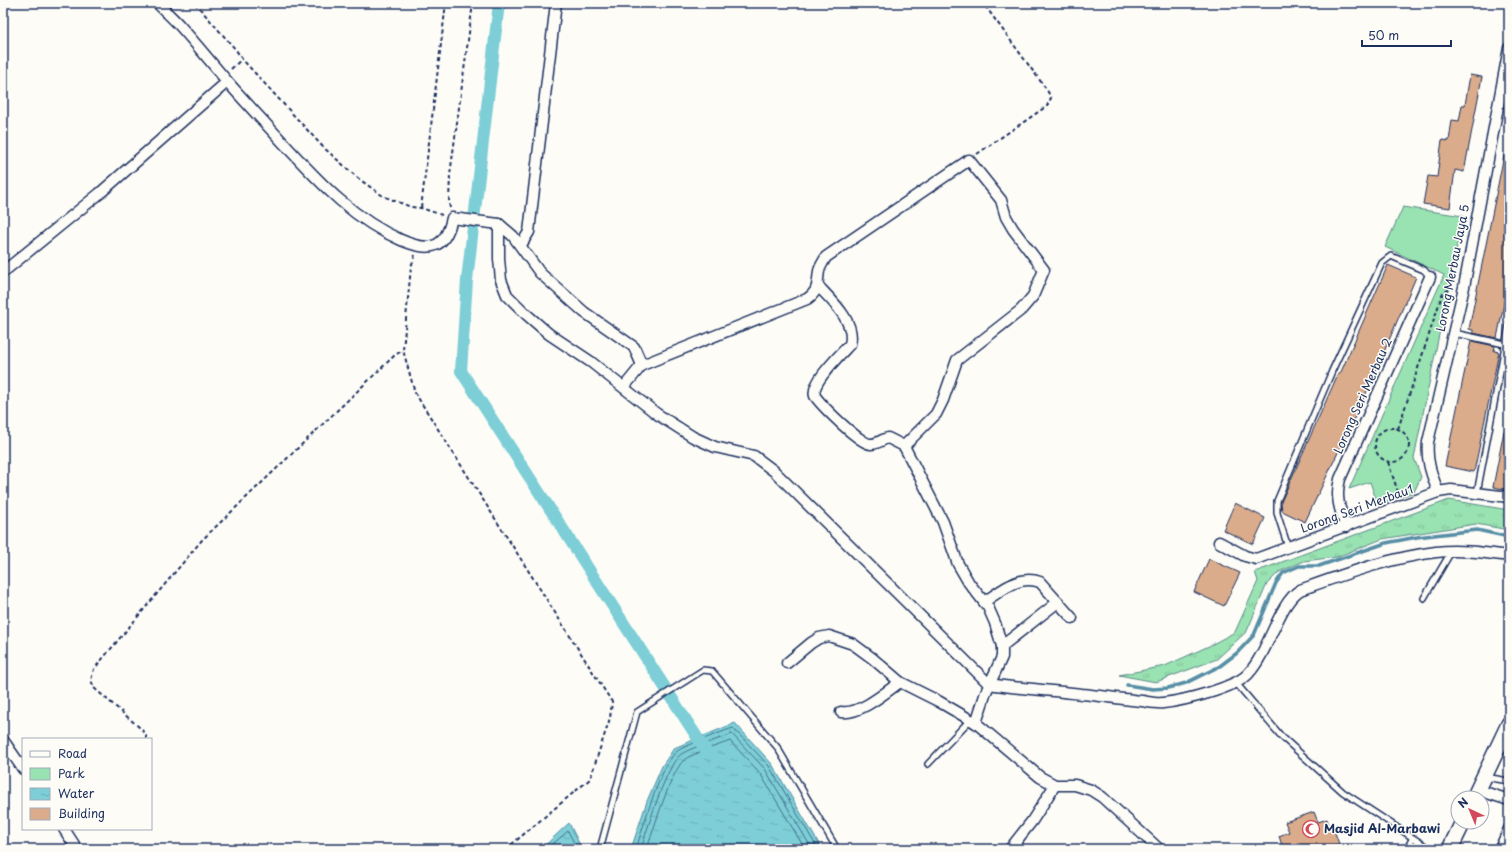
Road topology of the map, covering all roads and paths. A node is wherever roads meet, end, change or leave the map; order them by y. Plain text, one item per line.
1 (157, 3) edge
2 (195, 3) edge
3 (446, 3) edge
4 (473, 3) edge
5 (556, 3) edge
6 (983, 3) edge
7 (1509, 48) edge
8 (242, 59) junction
9 (225, 79) junction
10 (969, 160) junction
11 (421, 208) junction
12 (455, 218) junction
13 (496, 224) junction
14 (521, 245) junction
15 (418, 246) junction
16 (3, 272) edge
17 (1430, 277) joint
18 (819, 287) junction
19 (1464, 287) junction
20 (1509, 325) edge
21 (1454, 333) junction
22 (1507, 344) edge
23 (403, 350) junction
24 (642, 365) junction
25 (624, 387) junction
26 (1398, 429) junction
27 (904, 446) junction
28 (1388, 462) junction
29 (1438, 492) junction
30 (1477, 493) junction
31 (1509, 497) edge
32 (1403, 506) junction
33 (1346, 527) junction
34 (1219, 542) dead end
35 (1288, 548) junction
36 (1451, 552) junction
37 (1509, 556) edge
38 (1424, 598) dead end
39 (984, 602) junction
40 (1058, 602) junction
41 (1072, 618) dead end
42 (1002, 646) junction
43 (787, 663) dead end
44 (900, 682) junction
45 (1236, 683) junction
46 (989, 684) junction
47 (841, 712) dead end
48 (973, 722) junction
49 (1509, 724) edge
50 (146, 738) edge
51 (3, 740) edge
52 (1505, 742) edge
53 (928, 764) dead end
54 (22, 768) edge
55 (1509, 781) edge
56 (1055, 785) junction
57 (1479, 788) edge
58 (1509, 800) edge
59 (1509, 829) edge
60 (65, 830) edge
61 (1459, 830) edge
62 (1412, 839) junction
63 (77, 849) edge
64 (506, 849) edge
65 (600, 849) edge
66 (837, 849) edge
67 (1010, 849) edge
68 (1159, 849) edge
69 (1407, 849) edge
70 (1430, 849) edge
71 (1450, 849) edge
72 (1500, 849) edge

1 - 9 street
2 - 8 path
3 - 11 path
4 - 12 path
5 - 14 street
6 - 10 path
7 - 19 street, Lorong Merbau Jaya 5
8 - 9 path
8 - 11 path
9 - 15 street
9 - 16 street
10 - 18 street
10 - 27 street
11 - 12 path
12 - 13 street
12 - 15 street
13 - 14 street
13 - 25 street
14 - 24 street
15 - 23 path
17 - 33 street, Lorong Seri Merbau 2
17 - 35 lane
18 - 24 street
18 - 27 street
19 - 21 street, Lorong Merbau Jaya 5
19 - 26 path
20 - 22 lane
21 - 22 lane
21 - 29 street, Lorong Merbau Jaya 5
22 - 30 lane
23 - 50 path
23 - 64 path
24 - 25 street
25 - 46 street
26 - 28 path
26 - 28 path
27 - 39 street
28 - 32 path
29 - 30 street, Lorong Seri Merbau1
29 - 32 street, Lorong Seri Merbau1
30 - 31 street, Lorong Seri Merbau1
32 - 33 street, Lorong Seri Merbau1
33 - 35 street, Lorong Seri Merbau1
34 - 35 street, Lorong Seri Merbau1
36 - 37 street
36 - 38 lane
36 - 45 street
39 - 40 street
39 - 42 street
40 - 41 street
40 - 42 street
42 - 46 street
43 - 44 street
44 - 47 street
44 - 48 street
45 - 46 street
45 - 62 lane
46 - 48 street
48 - 53 lane
48 - 56 street
49 - 52 main road
51 - 54 street
52 - 57 main road
55 - 57 lane
56 - 67 street
56 - 68 street
57 - 58 street
59 - 72 street
60 - 63 street
61 - 71 main road
62 - 69 lane
62 - 70 lane
65 - 66 lane

